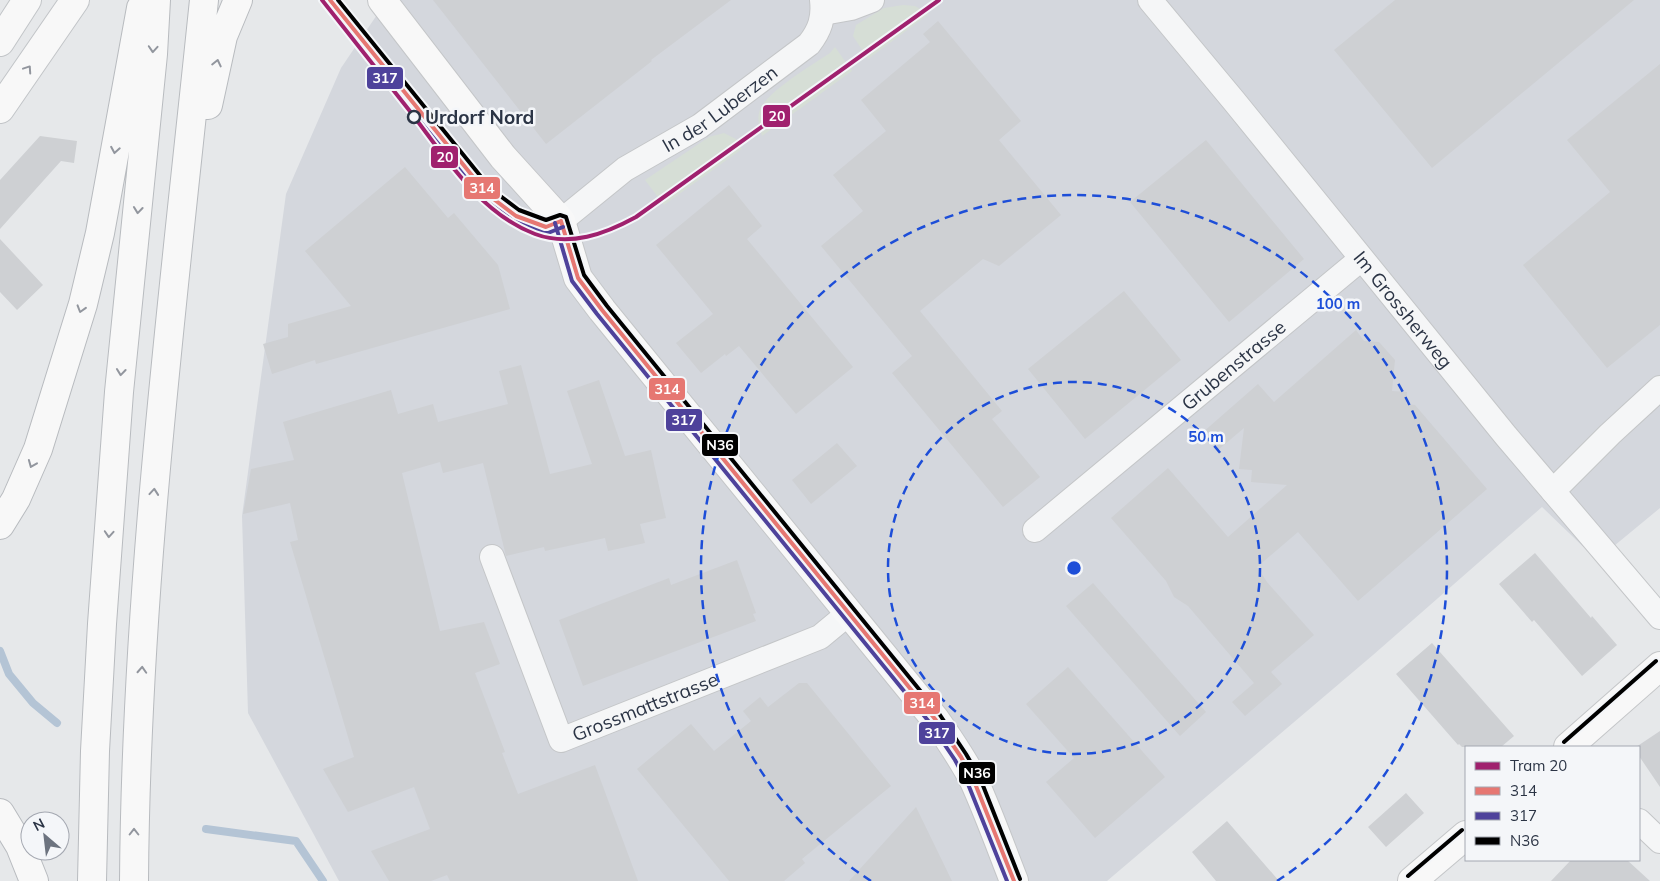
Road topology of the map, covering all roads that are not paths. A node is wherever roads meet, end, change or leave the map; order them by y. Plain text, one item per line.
1 (28, 0) edge
2 (75, 0) edge
3 (144, 0) edge
4 (156, 0) edge
5 (204, 0) edge
6 (238, 0) edge
7 (382, 0) edge
8 (872, 0) edge
9 (1150, 0) edge
10 (823, 7) edge
11 (0, 42) edge
12 (0, 108) edge
13 (561, 221) junction
14 (1361, 259) junction
15 (1660, 388) edge
16 (157, 457) junction
17 (1553, 491) junction
18 (0, 524) edge
19 (1035, 530) dead end
20 (492, 557) dead end
21 (849, 613) junction
22 (1660, 617) edge
23 (1660, 666) edge
24 (1569, 746) edge
25 (0, 813) edge
26 (1640, 822) edge
27 (1465, 836) edge
28 (1660, 841) edge
29 (34, 881) edge
30 (92, 881) edge
31 (134, 881) edge
32 (1014, 881) edge
33 (1412, 881) edge

1 - 11 main road
12 -> 2 main road
3 -> 18 main road
4 -> 30 main road
5 - 16 main road
16 -> 6 main road
7 - 13 main road
8 - 10 street, In der Luberzen
9 - 14 street, Im Grossherweg
10 - 13 street, In der Luberzen
13 - 21 main road
14 - 17 street, Im Grossherweg
14 - 19 street, Grubenstrasse
15 - 17 street
31 -> 16 main road
17 - 22 street, Im Grossherweg
20 - 21 street, Grossmattstrasse
21 - 32 main road
23 - 24 main road
25 - 29 main road
26 - 28 street
27 - 33 main road

